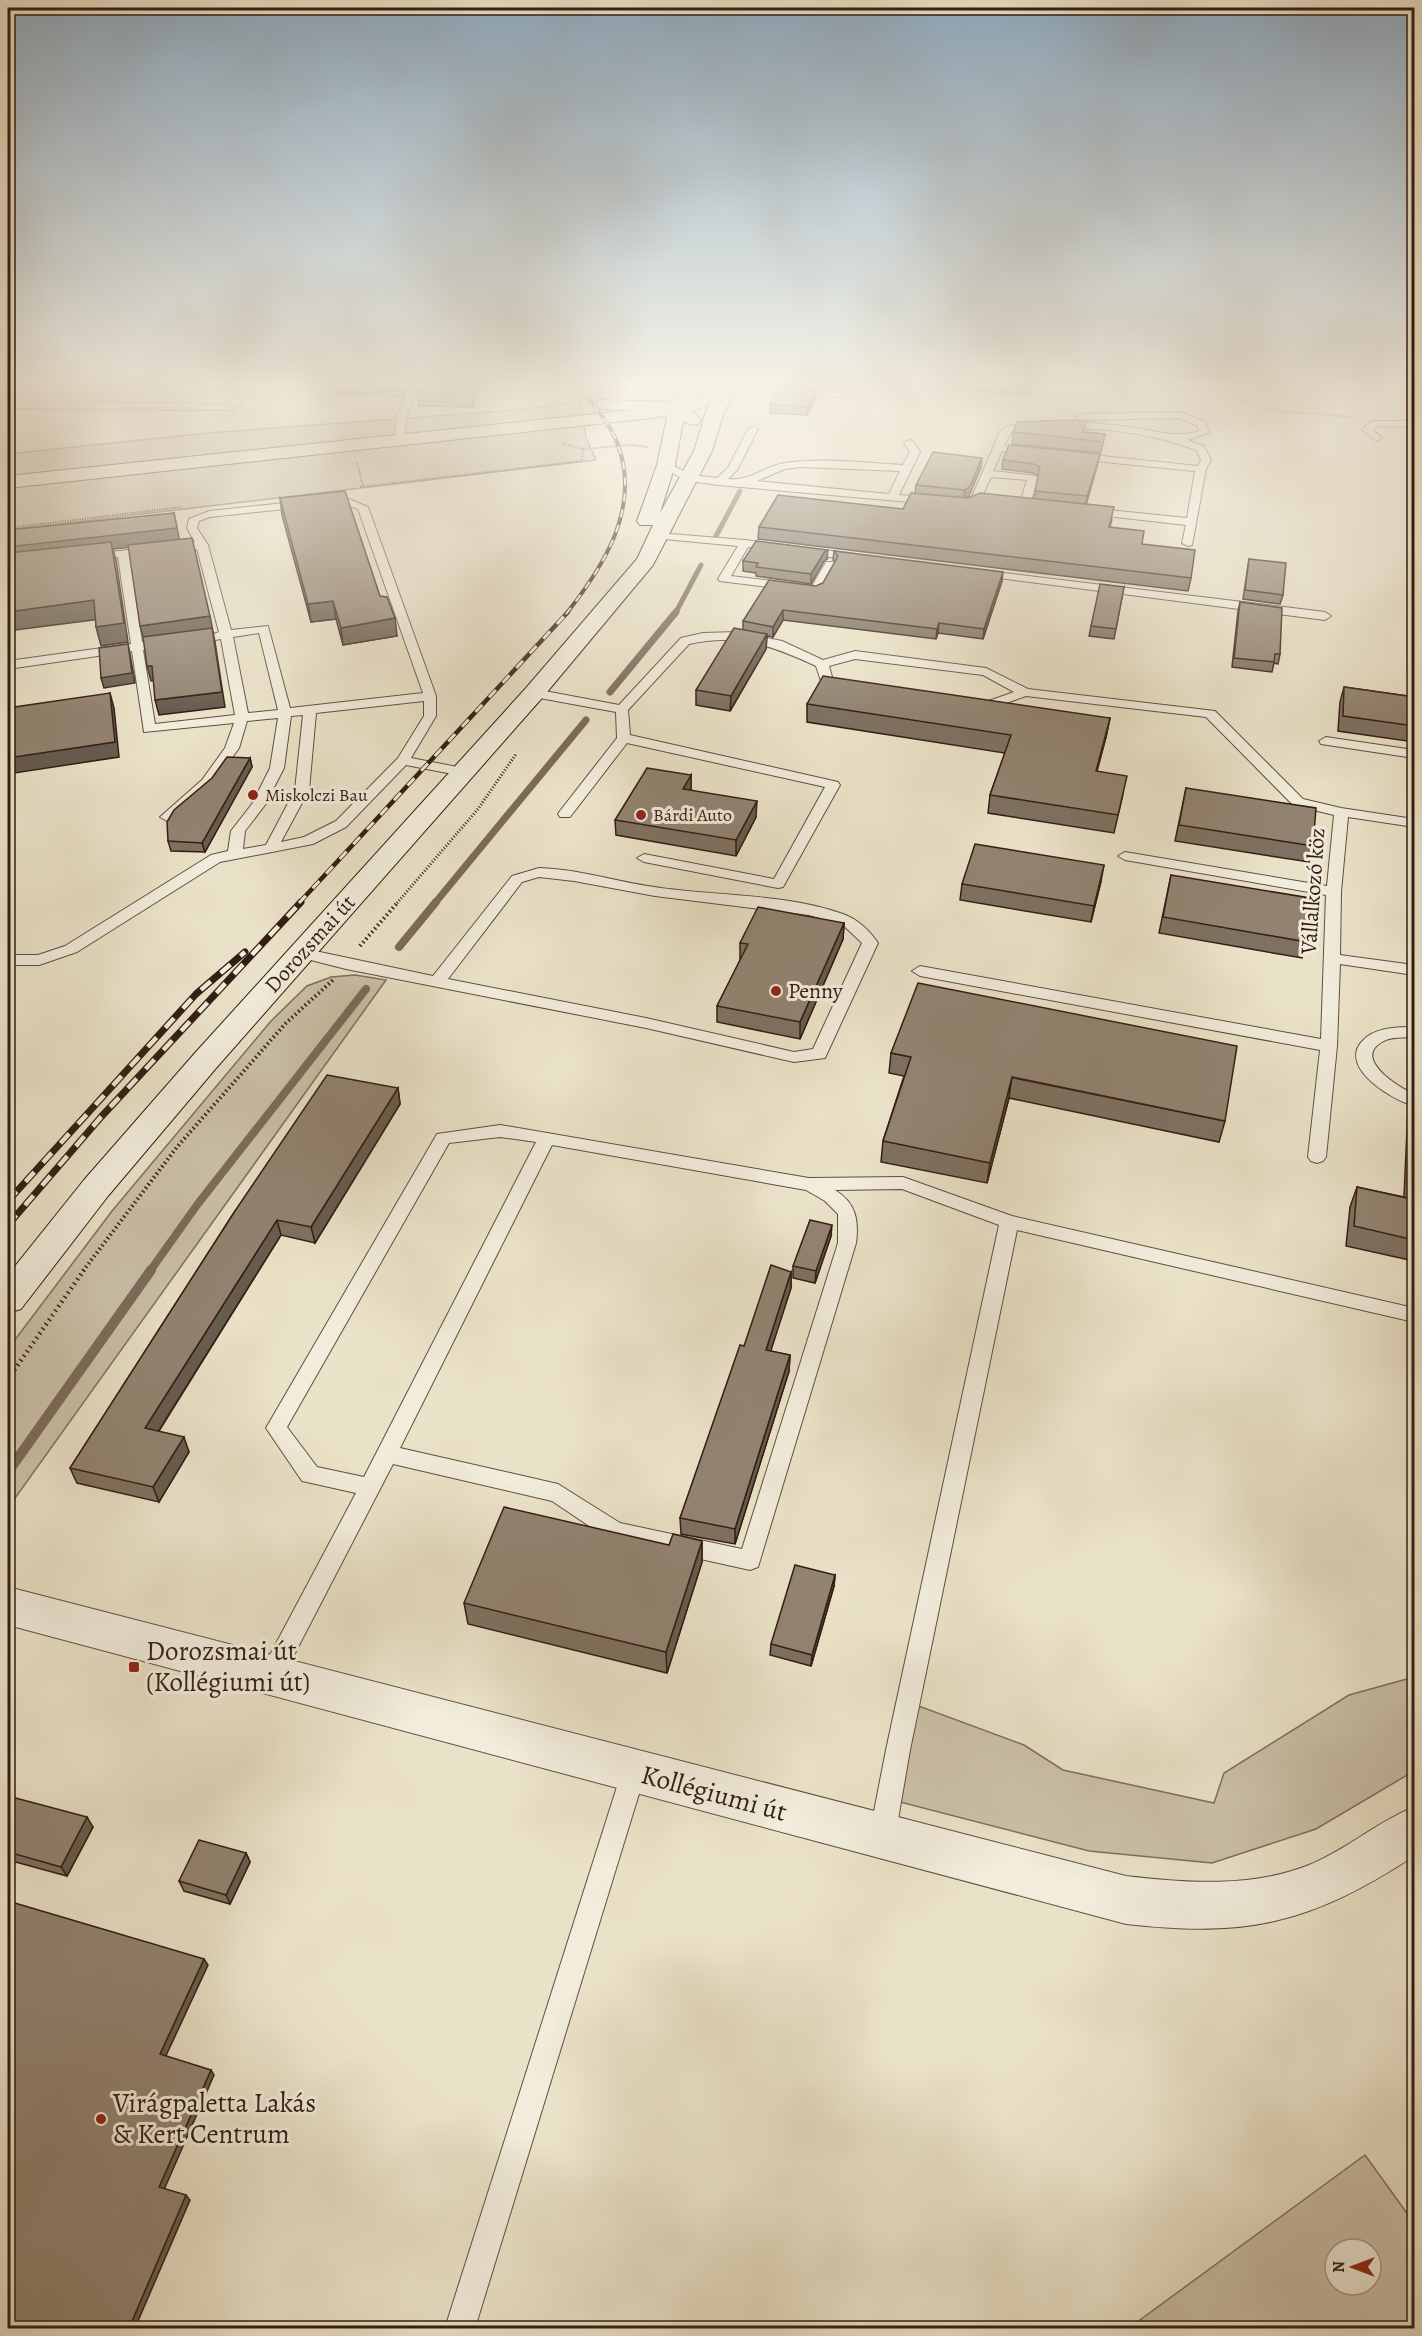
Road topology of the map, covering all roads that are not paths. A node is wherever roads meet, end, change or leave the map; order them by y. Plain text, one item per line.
1 (656, 494) edge
2 (680, 494) edge
3 (860, 494) edge
4 (894, 494) edge
5 (982, 494) edge
6 (1025, 494) edge
7 (1197, 494) edge
8 (893, 497) junction
9 (946, 502) edge
10 (1037, 505) edge
11 (1073, 509) edge
12 (969, 510) edge
13 (1192, 522) junction
14 (658, 536) junction
15 (745, 543) junction
16 (1188, 543) dead end
17 (202, 544) junction
18 (123, 554) junction
19 (77, 559) edge
20 (873, 559) edge
21 (830, 564) edge
22 (965, 571) edge
23 (619, 595) junction
24 (1325, 616) dead end
25 (226, 634) junction
26 (203, 637) edge
27 (181, 640) edge
28 (137, 646) junction
29 (8, 664) edge
30 (822, 664) junction
31 (852, 690) edge
32 (1024, 692) junction
33 (534, 693) junction
34 (430, 696) junction
35 (957, 705) edge
36 (622, 709) junction
37 (310, 710) junction
38 (285, 713) junction
39 (242, 718) junction
40 (624, 738) junction
41 (1326, 741) dead end
42 (1414, 754) edge
43 (403, 760) junction
44 (463, 772) junction
45 (1341, 812) junction
46 (565, 814) dead end
47 (167, 817) edge
48 (1414, 823) edge
49 (272, 847) junction
50 (235, 853) junction
51 (1125, 856) dead end
52 (644, 858) dead end
53 (1334, 892) junction
54 (302, 953) junction
55 (1331, 957) junction
56 (8, 960) edge
57 (1414, 970) edge
58 (920, 971) dead end
59 (437, 982) junction
60 (1414, 1032) edge
61 (1329, 1046) junction
62 (1414, 1100) edge
63 (547, 1138) junction
64 (1317, 1157) dead end
65 (809, 1184) junction
66 (1009, 1222) junction
67 (8, 1300) edge
68 (1414, 1315) edge
69 (387, 1455) junction
70 (370, 1487) junction
71 (8, 1606) edge
72 (271, 1676) junction
73 (634, 1771) junction
74 (1414, 1830) edge
75 (882, 1837) junction
76 (460, 2328) edge

1 - 23 main road, Dorozsmai út
2 - 14 main road, Dorozsmai út
3 - 8 lane
4 - 8 lane
5 - 12 lane
6 - 10 lane
7 - 13 lane
8 - 9 lane
11 - 13 lane
13 - 16 lane
14 - 15 lane
14 - 23 main road, Dorozsmai út
15 - 20 lane
15 - 21 lane
17 - 18 lane
17 - 25 lane
17 - 34 lane
18 - 19 lane
18 - 28 lane
22 - 24 lane
23 - 33 main road, Dorozsmai út
25 - 26 lane
25 - 38 lane
25 - 39 lane
27 - 28 lane
28 - 29 lane
28 - 39 lane
30 - 31 lane
30 - 32 lane
30 - 36 lane
32 - 35 lane
32 - 45 lane
33 - 36 lane
33 - 44 main road, Dorozsmai út
34 - 37 lane
34 - 43 lane
36 - 40 lane
37 - 38 lane
37 - 49 lane
38 - 39 lane
38 - 50 lane
39 - 47 lane
40 - 46 lane
40 - 52 lane
41 - 42 lane
43 - 44 lane
43 - 49 lane
44 - 54 main road, Dorozsmai út
45 - 48 lane, Vállalkozó köz
45 - 53 lane, Vállalkozó köz
49 - 50 lane
50 - 56 lane
51 - 53 lane
53 - 55 lane, Vállalkozó köz
54 - 59 lane
54 - 67 main road, Dorozsmai út
55 - 57 lane
55 - 61 lane, Vállalkozó köz
58 - 61 lane
59 - 59 lane
60 - 62 lane
61 - 64 lane, Vállalkozó köz
63 - 65 lane
63 - 69 lane
63 - 70 lane
65 - 66 lane
65 - 69 lane
66 - 68 lane
66 - 75 lane
69 - 70 lane
70 - 72 lane
71 - 72 main road, Kollégiumi út
72 - 73 main road, Kollégiumi út
73 - 75 main road, Kollégiumi út
73 - 76 lane
74 - 75 main road, Kollégiumi út

